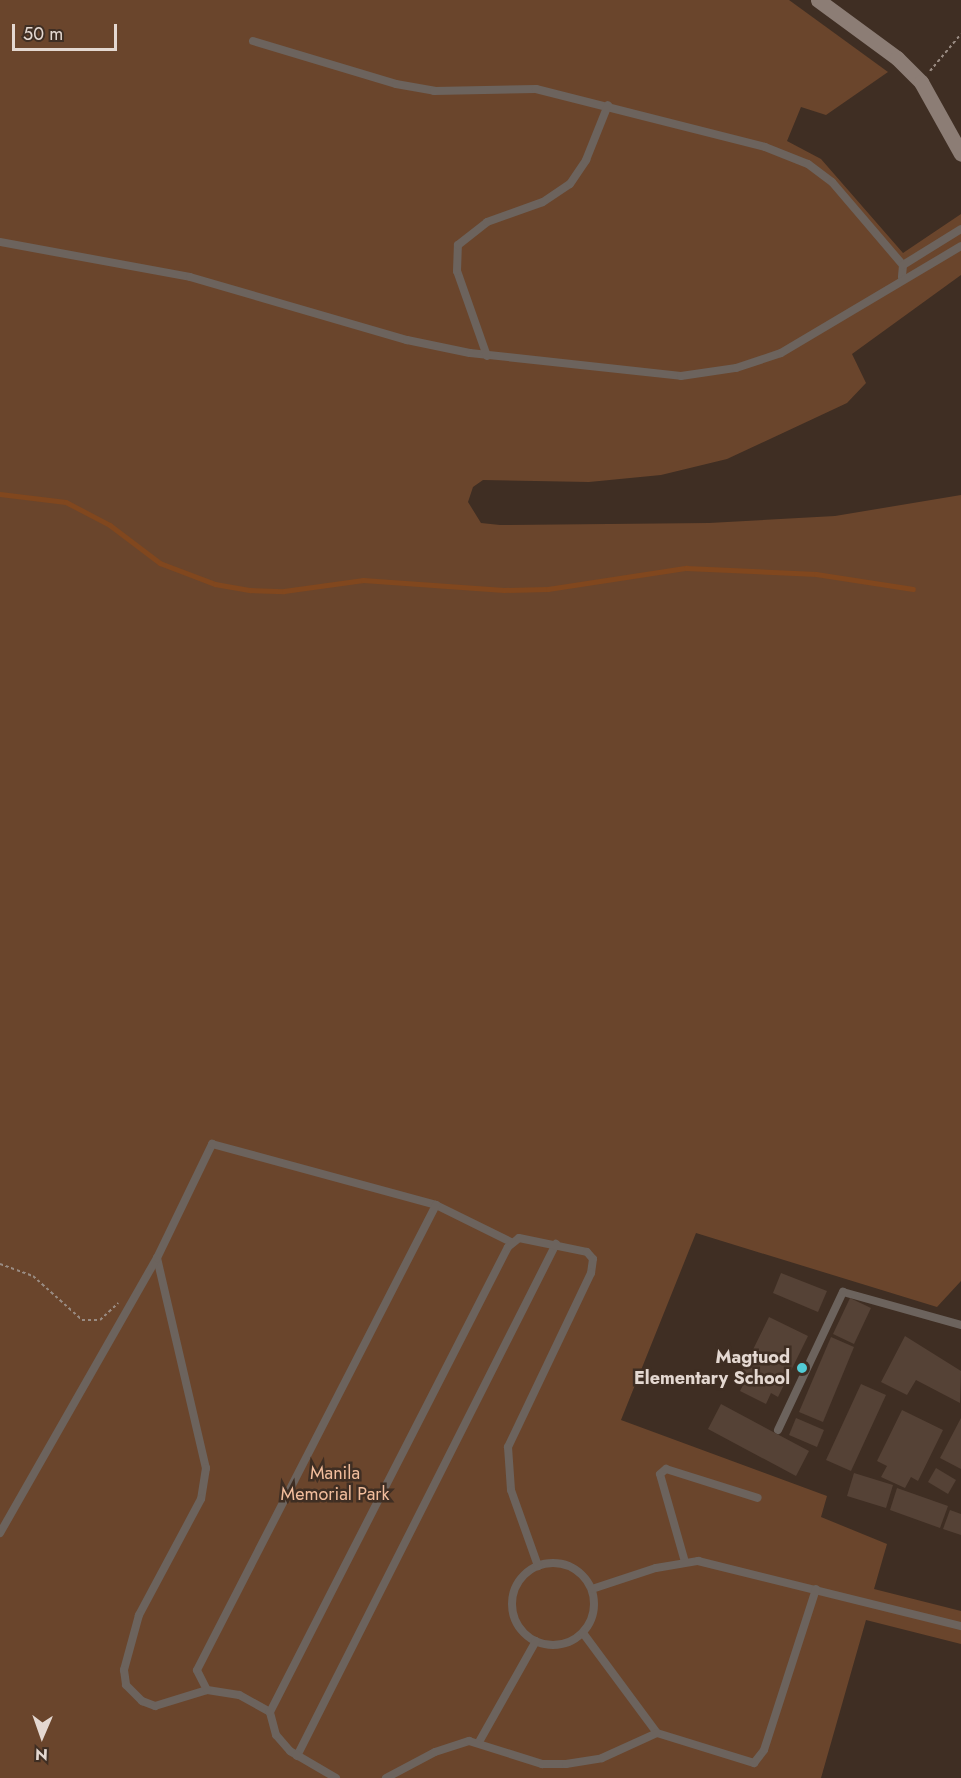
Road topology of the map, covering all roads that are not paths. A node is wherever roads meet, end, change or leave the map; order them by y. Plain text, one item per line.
1 (818, 0) edge
2 (254, 41) dead end
3 (608, 105) junction
4 (961, 154) edge
5 (961, 229) edge
6 (0, 242) edge
7 (961, 246) edge
8 (903, 265) junction
9 (902, 277) junction
10 (487, 356) junction
11 (436, 1205) junction
12 (511, 1242) junction
13 (556, 1244) junction
14 (157, 1258) junction
15 (961, 1325) edge
16 (778, 1430) dead end
17 (758, 1498) dead end
18 (0, 1533) edge
19 (685, 1562) junction
20 (538, 1566) junction
21 (816, 1588) junction
22 (592, 1589) junction
23 (961, 1626) edge
24 (583, 1633) junction
25 (536, 1641) junction
26 (207, 1690) junction
27 (270, 1712) junction
28 (657, 1733) junction
29 (479, 1742) junction
30 (297, 1756) junction
31 (336, 1778) edge
32 (386, 1778) edge

1 - 4 main road
2 - 3 lane
3 - 8 lane
3 - 10 lane
5 - 8 lane
6 - 10 lane
7 - 9 lane
8 - 9 lane
9 - 10 lane
11 - 12 lane
11 - 14 lane
11 - 26 lane
12 - 13 lane
12 - 27 lane
13 - 20 lane
13 - 30 lane
14 - 18 lane
14 - 26 lane
15 - 16 lane
17 - 19 lane
19 - 21 lane
19 - 22 lane
20 - 22 lane
20 - 25 lane
21 - 23 lane
21 - 28 lane
22 - 24 lane
24 - 25 lane
24 - 28 lane
25 - 29 lane
26 - 27 lane
27 - 30 lane
28 - 29 lane
29 - 32 lane
30 - 31 lane

